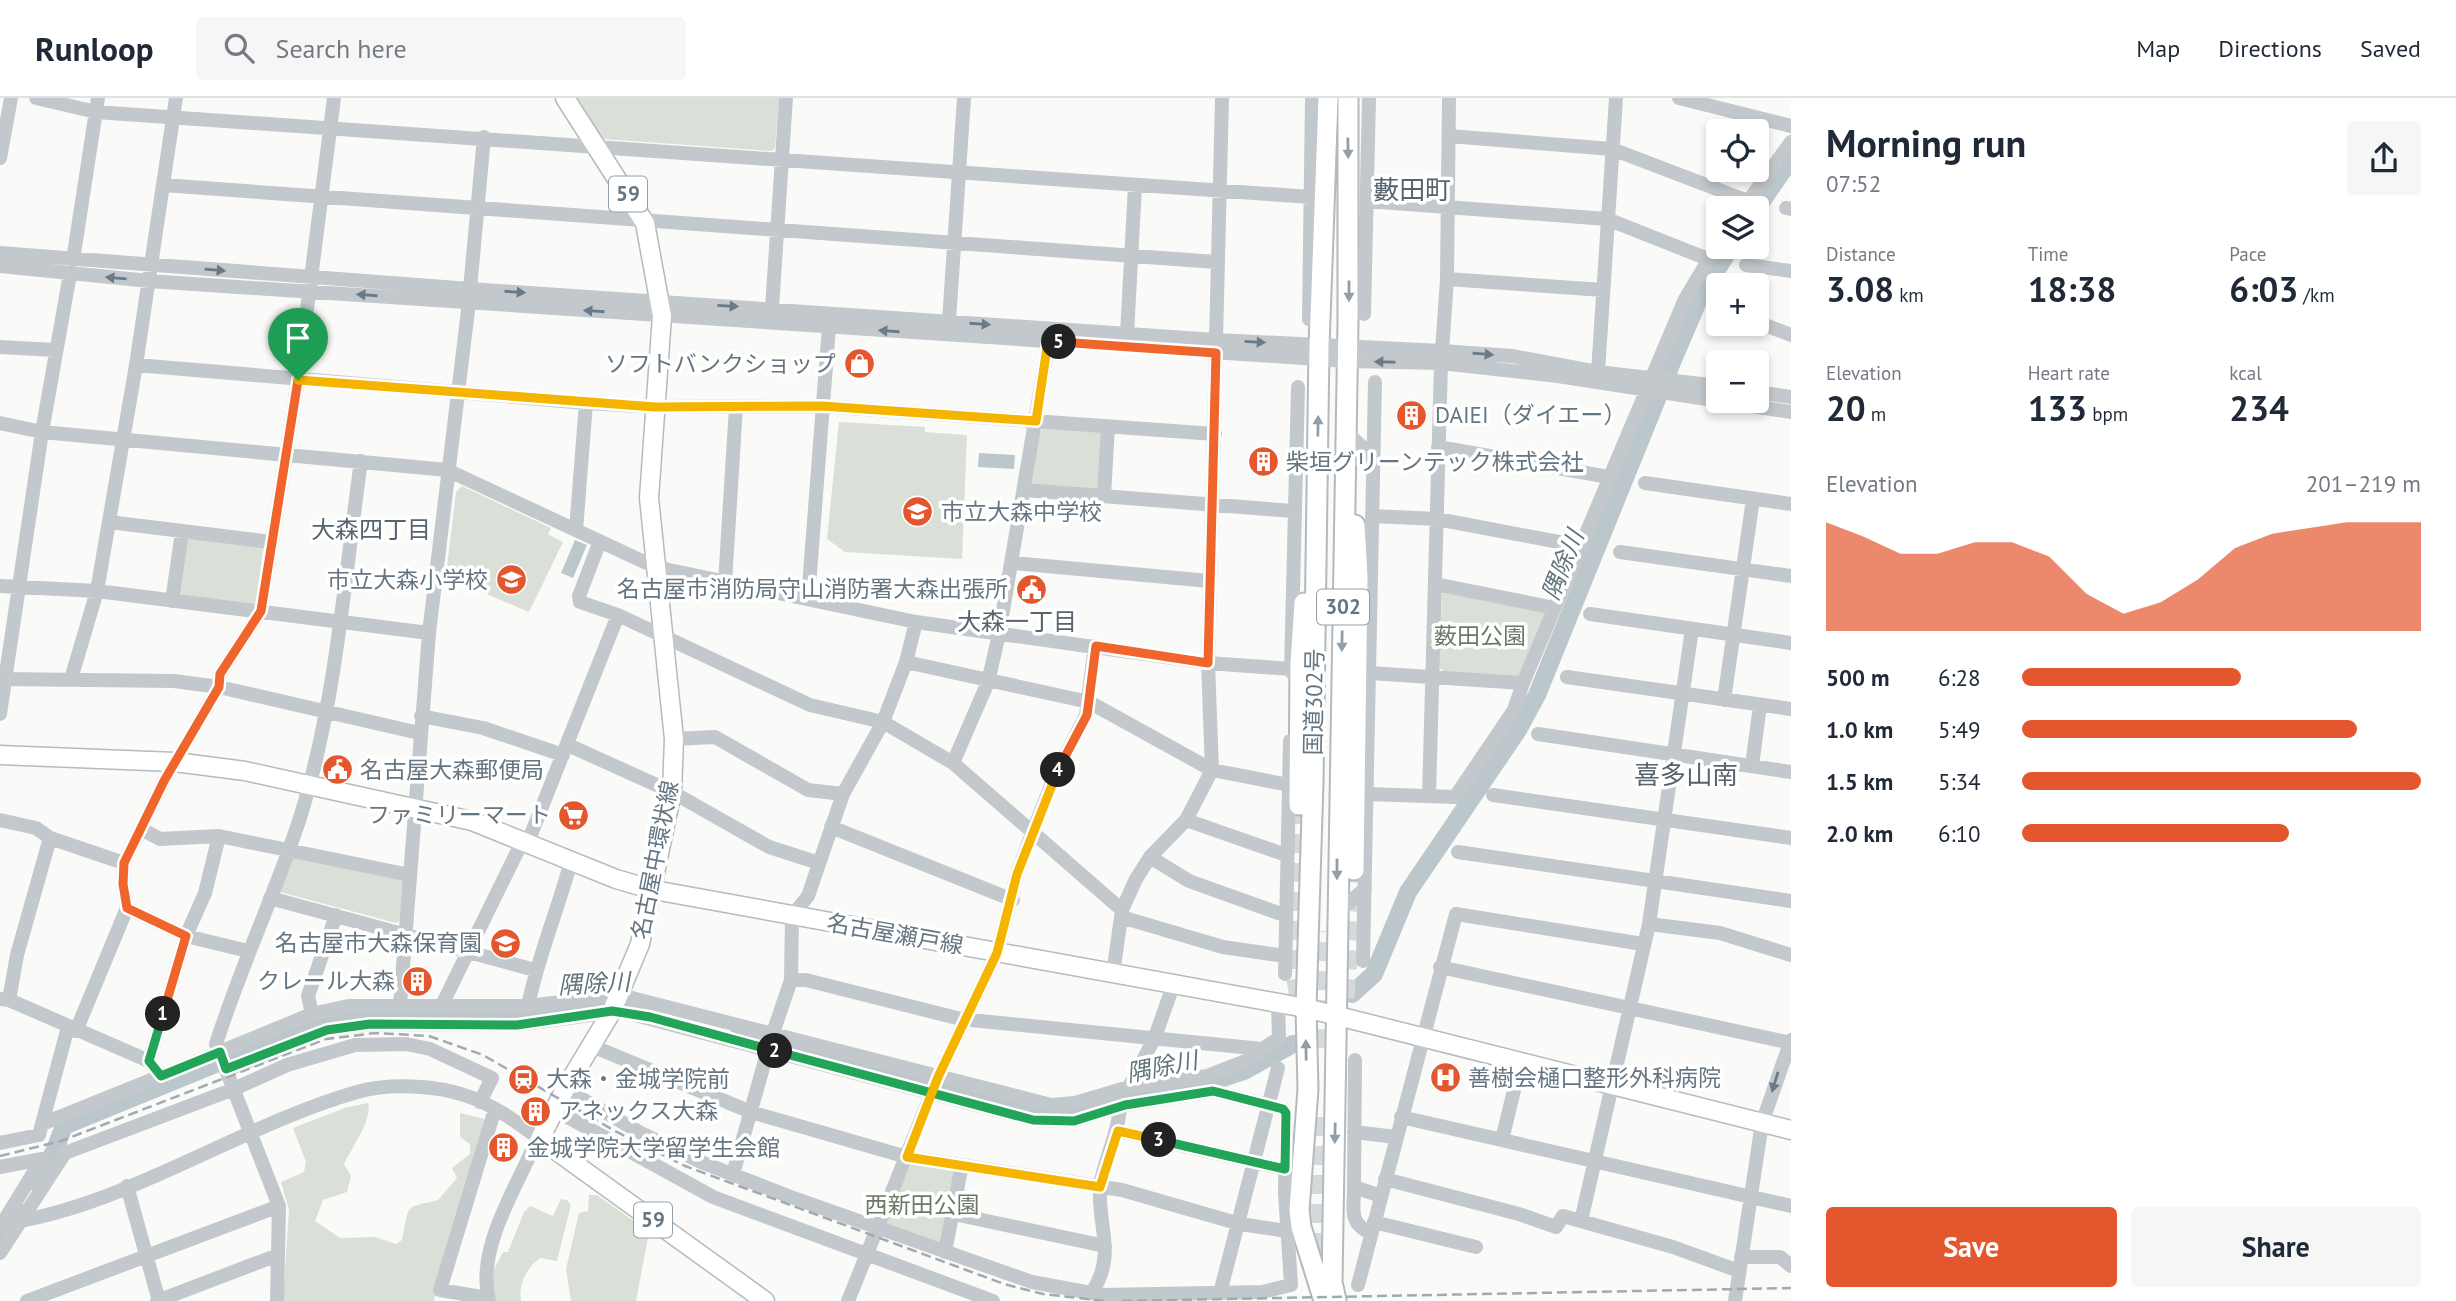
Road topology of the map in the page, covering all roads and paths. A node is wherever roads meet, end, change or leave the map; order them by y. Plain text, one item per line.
1 (10, 98) edge
2 (36, 98) edge
3 (176, 98) edge
4 (334, 98) edge
5 (565, 98) edge
6 (786, 98) edge
7 (964, 98) edge
8 (1222, 98) edge
9 (1312, 98) edge
10 (1328, 98) edge
11 (1348, 98) edge
12 (1370, 98) edge
13 (1449, 98) edge
14 (1616, 98) edge
15 (1679, 98) edge
16 (97, 105) edge
17 (173, 116) junction
18 (329, 125) junction
19 (1791, 126) edge
20 (1449, 136) junction
21 (484, 137) junction
22 (1791, 142) edge
23 (597, 145) junction
24 (1612, 149) junction
25 (0, 158) edge
26 (781, 160) junction
27 (957, 174) junction
28 (163, 185) junction
29 (1135, 186) junction
30 (1220, 193) junction
31 (1724, 196) edge
32 (1752, 196) edge
33 (318, 197) junction
34 (1317, 197) junction
35 (1358, 200) junction
36 (1448, 207) junction
37 (478, 210) junction
38 (1367, 218) junction
39 (1607, 219) junction
40 (645, 222) junction
41 (776, 231) junction
42 (1349, 241) junction
43 (953, 245) junction
44 (0, 253) edge
45 (1132, 257) junction
46 (1706, 258) edge
47 (1708, 259) edge
48 (1216, 262) junction
49 (1746, 264) dead end
50 (150, 265) junction
51 (0, 266) edge
52 (72, 267) junction
53 (1791, 271) edge
54 (1447, 279) junction
55 (149, 281) junction
56 (309, 284) junction
57 (1315, 285) junction
58 (1603, 290) junction
59 (469, 296) junction
60 (772, 308) junction
61 (661, 309) junction
62 (1364, 314) dead end
63 (1309, 319) dead end
64 (949, 321) junction
65 (829, 327) junction
66 (1769, 327) edge
67 (1127, 334) junction
68 (1049, 335) junction
69 (1791, 335) edge
70 (1216, 346) junction
71 (0, 347) edge
72 (56, 350) junction
73 (1319, 353) junction
74 (1347, 354) junction
75 (1441, 357) junction
76 (136, 365) junction
77 (1598, 372) junction
78 (298, 380) junction
79 (1375, 382) dead end
80 (1650, 384) junction
81 (1706, 384) edge
82 (1298, 387) dead end
83 (460, 391) junction
84 (1769, 394) edge
85 (1791, 397) edge
86 (586, 403) junction
87 (822, 406) junction
88 (655, 407) junction
89 (736, 407) junction
90 (1791, 412) edge
91 (1036, 421) junction
92 (0, 423) edge
93 (1108, 426) junction
94 (42, 432) junction
95 (1347, 433) junction
96 (1215, 434) junction
97 (124, 441) junction
98 (1438, 447) junction
99 (285, 453) junction
100 (1374, 458) junction
101 (360, 461) junction
102 (447, 470) junction
103 (1318, 471) junction
104 (1609, 477) junction
105 (1644, 483) dead end
106 (1025, 490) junction
107 (1294, 490) junction
108 (1104, 496) junction
109 (1753, 499) junction
110 (1791, 504) edge
111 (1211, 505) junction
112 (1293, 511) junction
113 (1372, 516) junction
114 (1437, 519) junction
115 (109, 522) junction
116 (576, 530) junction
117 (181, 532) junction
118 (600, 541) junction
119 (271, 542) junction
120 (1580, 546) junction
121 (1620, 552) dead end
122 (1013, 563) junction
123 (655, 567) junction
124 (1743, 568) junction
125 (1791, 576) edge
126 (1209, 581) junction
127 (725, 583) junction
128 (1435, 584) junction
129 (0, 586) edge
130 (20, 587) junction
131 (97, 591) junction
132 (808, 599) junction
133 (172, 601) junction
134 (1555, 608) junction
135 (261, 611) junction
136 (1590, 614) dead end
137 (618, 615) junction
138 (339, 621) junction
139 (916, 622) junction
140 (1692, 629) junction
141 (429, 633) junction
142 (999, 634) junction
143 (1734, 635) junction
144 (663, 636) junction
145 (1791, 643) edge
146 (1096, 646) junction
147 (906, 662) junction
148 (1208, 663) junction
149 (1291, 669) junction
150 (1369, 673) junction
151 (1567, 677) dead end
152 (1433, 678) junction
153 (71, 679) junction
154 (3, 680) edge
155 (988, 682) junction
156 (1523, 684) junction
157 (219, 687) junction
158 (1684, 694) junction
159 (1724, 700) junction
160 (1089, 702) junction
161 (1760, 705) junction
162 (1791, 709) edge
163 (327, 711) junction
164 (0, 714) edge
165 (421, 716) junction
166 (883, 722) junction
167 (419, 733) junction
168 (1538, 734) dead end
169 (674, 739) junction
170 (565, 750) junction
171 (0, 755) edge
172 (1676, 755) junction
173 (175, 762) junction
174 (953, 763) junction
175 (1752, 766) junction
176 (1212, 771) junction
177 (1791, 772) edge
178 (308, 785) junction
179 (1289, 785) junction
180 (672, 792) junction
181 (843, 794) junction
182 (1367, 794) junction
183 (1493, 795) dead end
184 (1429, 796) junction
185 (1299, 804) tunnel mouth
186 (414, 808) junction
187 (1666, 818) junction
188 (0, 820) edge
189 (1186, 820) junction
190 (831, 827) junction
191 (141, 829) junction
192 (1033, 831) junction
193 (219, 836) junction
194 (50, 838) junction
195 (1791, 838) edge
196 (525, 841) junction
197 (288, 850) junction
198 (1458, 852) dead end
199 (1286, 855) junction
200 (1150, 857) junction
201 (571, 861) junction
202 (124, 863) junction
203 (819, 863) junction
204 (1354, 870) tunnel mouth
205 (410, 875) junction
206 (1657, 881) junction
207 (1365, 889) junction
208 (654, 890) junction
209 (270, 898) junction
210 (1013, 900) junction
211 (1284, 900) junction
212 (1791, 901) edge
213 (127, 908) junction
214 (1337, 912) junction
215 (1121, 914) junction
216 (336, 915) junction
217 (1284, 915) junction
218 (792, 916) junction
219 (1649, 924) junction
220 (1310, 927) junction
221 (404, 933) junction
222 (186, 936) junction
223 (1643, 944) junction
224 (469, 950) junction
225 (247, 951) junction
226 (997, 953) junction
227 (1791, 955) edge
228 (1286, 956) junction
229 (1363, 961) dead end
230 (1440, 967) junction
231 (535, 970) junction
232 (1113, 974) junction
233 (1285, 974) dead end
234 (791, 980) junction
235 (1174, 983) junction
236 (5, 999) edge
237 (616, 1003) junction
238 (1278, 1003) junction
239 (400, 1005) junction
240 (528, 1006) junction
241 (441, 1007) junction
242 (1306, 1008) junction
243 (1628, 1008) junction
244 (312, 1014) junction
245 (1337, 1016) junction
246 (966, 1019) junction
247 (72, 1029) junction
248 (773, 1033) junction
249 (1422, 1035) junction
250 (1155, 1037) junction
251 (1791, 1042) edge
252 (592, 1046) junction
253 (1262, 1049) junction
254 (768, 1050) junction
255 (1355, 1060) dead end
256 (149, 1061) junction
257 (1521, 1061) junction
258 (223, 1062) junction
259 (1278, 1068) dead end
260 (161, 1076) junction
261 (938, 1077) junction
262 (1611, 1084) junction
263 (1129, 1087) junction
264 (234, 1089) junction
265 (565, 1089) junction
266 (931, 1093) junction
267 (480, 1102) junction
268 (1268, 1104) junction
269 (1344, 1106) junction
270 (1120, 1108) junction
271 (495, 1109) junction
272 (555, 1110) junction
273 (751, 1112) junction
274 (1401, 1117) junction
275 (1762, 1123) junction
276 (42, 1124) junction
277 (1791, 1130) edge
278 (1118, 1131) junction
279 (253, 1132) junction
280 (1354, 1132) junction
281 (1396, 1137) junction
282 (540, 1139) junction
283 (1502, 1140) junction
284 (0, 1143) edge
285 (907, 1157) junction
286 (1595, 1161) junction
287 (1253, 1163) junction
288 (962, 1166) junction
289 (0, 1167) edge
290 (1285, 1169) junction
291 (733, 1174) junction
292 (1385, 1179) junction
293 (127, 1186) junction
294 (1100, 1187) junction
295 (1354, 1188) junction
296 (1381, 1196) junction
297 (1750, 1196) junction
298 (279, 1206) junction
299 (1791, 1206) edge
300 (954, 1214) junction
301 (1581, 1221) junction
302 (9, 1223) edge
303 (1240, 1224) junction
304 (878, 1227) junction
305 (1372, 1227) junction
306 (1287, 1231) junction
307 (1105, 1246) junction
308 (1476, 1247) dead end
309 (945, 1252) junction
310 (0, 1253) edge
311 (278, 1255) junction
312 (867, 1255) junction
313 (145, 1256) junction
314 (1740, 1264) junction
315 (1791, 1266) edge
316 (1358, 1285) dead end
317 (1093, 1291) junction
318 (1220, 1293) junction
319 (489, 1299) edge
320 (852, 1299) edge
321 (27, 1301) edge
322 (158, 1301) edge
323 (276, 1301) edge
324 (765, 1301) edge
325 (993, 1301) edge
326 (1324, 1301) edge
327 (1337, 1301) edge
328 (1735, 1301) edge

1 - 25 street
2 - 16 street
3 - 17 street
4 - 18 street
5 - 23 main road, 名古屋中環状線 / 59
6 - 26 street
7 - 27 street
8 - 30 street
9 - 34 street
10 - 34 highway, 国道302号 / 302
11 -> 35 highway, 国道302号 / 302
12 - 35 street
13 - 20 street
14 - 24 street
15 - 19 street
16 - 17 street
16 - 52 street
17 - 18 street
17 - 28 street
18 - 21 street
18 - 33 street
20 - 24 street
20 - 36 street
21 - 23 street
21 - 37 street
22 - 32 street
23 - 26 street
23 - 40 main road, 名古屋中環状線 / 59
24 - 31 street
24 - 39 street
26 - 27 street
26 - 41 street
27 - 29 street
27 - 43 street
28 - 33 street
28 - 50 street
29 - 30 street
29 - 45 street
30 - 34 street
30 - 48 street
33 - 37 street
33 - 56 street
34 - 57 highway, 国道302号 / 302
35 - 36 street
35 - 38 street
35 - 42 highway, 国道302号 / 302
36 - 39 street
36 - 54 street
37 - 40 street
37 - 59 street
38 - 42 street
38 - 62 street
39 - 46 street
39 - 58 street
40 - 41 street
40 - 61 main road, 名古屋中環状線 / 59
41 - 43 street
41 - 60 street
42 -> 74 highway, 国道302号 / 302
43 - 45 street
43 - 64 street
44 - 52 street
45 - 48 street
45 - 67 street
47 - 80 street
48 - 70 street
49 - 53 street
50 - 52 street
50 - 55 street
50 -> 56 street
51 - 52 street
55 -> 52 street
52 - 72 street
54 - 58 street
54 - 75 street
55 - 56 street
55 - 76 street
56 - 59 street
56 - 78 street
57 - 63 street
57 - 73 highway, 国道302号 / 302
58 - 77 street
59 - 61 street
59 - 83 street
61 -> 60 street
60 - 64 street
61 - 65 street
61 - 88 main road, 名古屋中環状線 / 59
64 -> 68 street
68 -> 65 street
65 - 87 street
66 - 69 street
67 - 68 street
67 - 70 street
68 - 70 street
68 - 91 street
70 - 73 street
70 - 96 street
71 - 72 street
72 - 94 street
73 - 74 street
103 -> 73 highway, 国道302号 / 302
74 - 75 street
74 - 95 highway, 国道302号 / 302
75 -> 77 street
75 - 80 street
75 - 98 street
76 - 78 street
76 - 97 street
77 - 80 street
78 - 83 street
78 - 99 street
79 - 100 street
80 - 81 street
80 - 90 street
80 - 104 street
82 - 107 street
83 - 86 street
83 - 102 street
84 - 85 street
86 - 88 street
86 - 116 street
87 - 89 street
87 - 91 street
87 - 132 street
88 - 89 street
88 - 123 main road, 名古屋中環状線 / 59
89 - 127 street
91 - 93 street
91 - 106 street
92 - 94 street
93 - 96 street
93 - 108 street
94 - 97 street
94 - 130 street
95 - 100 street
95 - 204 highway
95 -> 214 highway, 国道302号 / 302
96 - 111 street
97 - 99 street
97 - 115 street
98 - 104 street
98 - 114 street
99 - 101 street
99 - 119 street
100 - 113 street
101 - 102 street
101 - 138 street
102 - 116 street
102 - 141 street
103 - 107 street
103 - 185 highway
103 - 220 highway, 国道302号 / 302
104 - 120 street
105 - 109 street
106 - 108 street
106 - 122 street
107 - 112 street
108 - 111 street
109 - 110 street
109 - 124 street
111 - 112 street
111 - 126 street
112 - 149 street
113 - 114 street
113 - 150 street
114 - 120 street
114 - 128 street
115 - 117 street
115 - 131 street
116 - 118 street
117 - 119 street
117 - 133 street
118 - 123 street
118 - 137 street
119 - 135 street
120 - 134 street
121 - 124 street
122 - 126 street
122 - 142 street
123 - 127 street
123 - 144 main road, 名古屋中環状線 / 59
124 - 125 street
124 - 143 street
126 - 148 street
127 - 132 street
128 - 134 street
128 - 152 street
129 - 130 street
130 - 131 street
130 - 154 street
131 - 133 street
131 - 153 street
132 - 139 street
133 - 135 street
134 - 156 street
135 - 138 street
135 - 157 street
136 - 140 street
137 - 144 street
137 - 170 street
138 - 141 street
138 - 163 street
139 - 142 street
139 - 147 street
140 - 143 street
140 - 158 street
141 - 165 street
142 - 146 street
142 - 155 street
143 - 145 street
143 - 159 street
144 - 166 street
144 - 169 main road, 名古屋中環状線 / 59
146 - 148 street
146 - 160 street
147 - 155 street
147 - 166 street
148 - 149 street
148 - 176 street
149 - 179 street
150 - 152 street
150 - 182 street
151 - 158 street
152 - 156 street
152 - 184 street
153 - 154 street
153 - 157 street
154 - 164 street
155 - 160 street
155 - 174 street
156 - 184 street
157 - 163 street
157 - 173 street
158 - 159 street
158 - 172 street
159 - 161 street
160 - 176 street
160 - 192 street
161 - 162 street
161 - 175 street
163 - 167 street
163 - 178 street
165 - 167 street
165 - 170 street
166 - 174 street
166 - 181 street
167 - 186 street
168 - 172 street
169 - 180 main road, 名古屋中環状線 / 59
169 - 181 street
170 - 180 street
170 - 196 street
171 - 173 main road, 名古屋瀬戸線
172 - 175 street
172 - 187 street
173 - 178 main road, 名古屋瀬戸線
173 - 191 street
174 - 192 street
175 - 177 street
176 - 179 street
176 - 189 street
178 - 186 main road, 名古屋瀬戸線
178 - 197 street
179 - 199 street
180 - 203 street
180 - 208 main road, 名古屋中環状線 / 59
181 - 190 street
182 - 184 street
182 - 207 street
183 - 187 street
186 - 196 main road, 名古屋瀬戸線
186 - 205 street
187 - 195 street
187 - 206 street
188 - 194 street
189 - 199 street
189 - 200 street
190 - 203 street
190 - 210 street
191 - 193 street
191 - 202 street
192 - 210 street
192 - 215 street
193 - 197 street
193 - 222 street
194 - 202 street
194 - 236 street
196 - 201 main road, 名古屋瀬戸線
196 - 224 street
197 - 205 street
197 - 209 street
198 - 206 street
199 - 211 street
200 - 215 street
200 - 217 street
201 - 208 main road, 名古屋瀬戸線
201 - 231 street
202 - 213 street
203 - 218 street
205 - 221 street
206 - 212 street
206 - 219 street
207 - 214 street
207 - 229 street
208 - 218 main road, 名古屋瀬戸線
208 - 237 main road, 名古屋中環状線 / 59
209 - 216 street
209 - 225 street
210 - 226 street
211 - 217 street
211 - 220 street
213 - 222 street
213 - 247 street
214 - 245 highway, 国道302号 / 302
215 - 228 street
215 - 232 street
216 - 221 street
216 - 244 street
217 - 228 street
218 - 226 main road, 名古屋瀬戸線
218 - 234 street
219 - 223 street
219 - 227 street
220 - 242 highway, 国道302号 / 302
221 - 224 street
221 - 239 street
222 - 225 street
222 - 256 street
223 - 230 street
223 - 243 street
224 - 231 street
224 - 241 street
225 - 258 street
226 - 232 main road, 名古屋瀬戸線
226 - 246 street
228 - 233 street
230 - 243 street
230 - 249 street
231 - 240 street
232 - 235 main road, 名古屋瀬戸線
234 - 246 street
234 - 248 street
235 - 238 main road, 名古屋瀬戸線
235 - 250 street
236 - 247 street
237 - 240 street
237 - 248 street
237 - 252 main road, 名古屋中環状線 / 59
237 - 254 street
237 - 258 street
238 - 242 main road, 名古屋瀬戸線
238 - 253 street
239 - 241 street
239 - 244 street
240 - 241 street
242 - 245 main road, 名古屋瀬戸線
326 -> 242 highway, 国道302号 / 302
243 - 251 street
243 - 262 street
244 - 258 street
245 - 249 main road, 名古屋瀬戸線
245 - 269 highway, 国道302号 / 302
246 - 250 street
246 - 261 street
247 - 256 street
247 - 276 street
248 - 261 street
249 - 257 main road, 名古屋瀬戸線
249 - 274 street
250 - 253 street
250 - 263 street
251 -> 275 street
252 - 265 main road, 名古屋中環状線 / 59
252 - 273 street
253 - 263 street
254 - 266 street
254 - 273 street
255 - 269 street
256 - 260 street
257 - 262 main road, 名古屋瀬戸線
257 - 283 street
258 - 260 street
258 - 264 street
259 - 268 street
260 - 276 street
261 - 263 street
261 - 266 street
262 - 275 main road, 名古屋瀬戸線
262 - 286 street
264 - 267 street
264 - 279 street
264 - 302 street
265 - 272 main road, 名古屋中環状線 / 59
265 - 291 street
266 - 270 street
266 - 285 street
267 - 271 street
267 - 279 street
268 - 270 street
268 - 287 street
268 - 290 street
269 - 280 street
269 -> 327 highway, 国道302号 / 302
270 - 278 street
271 - 282 street
271 - 319 street
272 - 282 main road, 名古屋中環状線 / 59
272 - 312 street
273 - 285 street
273 - 291 street
274 - 281 street
274 - 283 street
275 - 277 main road, 名古屋瀬戸線
275 - 297 street
276 - 284 street
278 - 287 street
278 - 294 street
279 - 293 street
279 - 298 street
280 - 281 street
280 - 295 street
281 - 292 street
282 - 319 street
282 - 324 main road, 59
283 - 286 street
285 - 288 street
285 - 304 street
286 - 297 street
286 - 301 street
287 - 290 street
287 - 303 street
288 - 294 street
288 - 300 street
289 - 302 street
290 - 306 street
291 - 304 street
292 - 296 street
292 - 301 street
293 - 302 street
293 - 313 street
294 - 303 street
294 - 307 street
295 - 296 street
295 - 305 street
296 - 305 street
297 - 299 street
297 - 314 street
298 - 311 street
298 - 313 street
300 - 307 street
300 - 309 street
301 - 314 street
302 - 310 street
303 - 306 street
303 - 318 street
304 - 309 street
304 - 312 street
305 - 308 street
305 - 316 street
306 - 318 street
307 - 317 street
309 - 317 street
311 - 322 street
311 - 323 street
312 - 320 street
312 - 325 street
313 - 321 street
313 - 322 street
314 - 315 street
314 - 328 street
317 - 318 street

